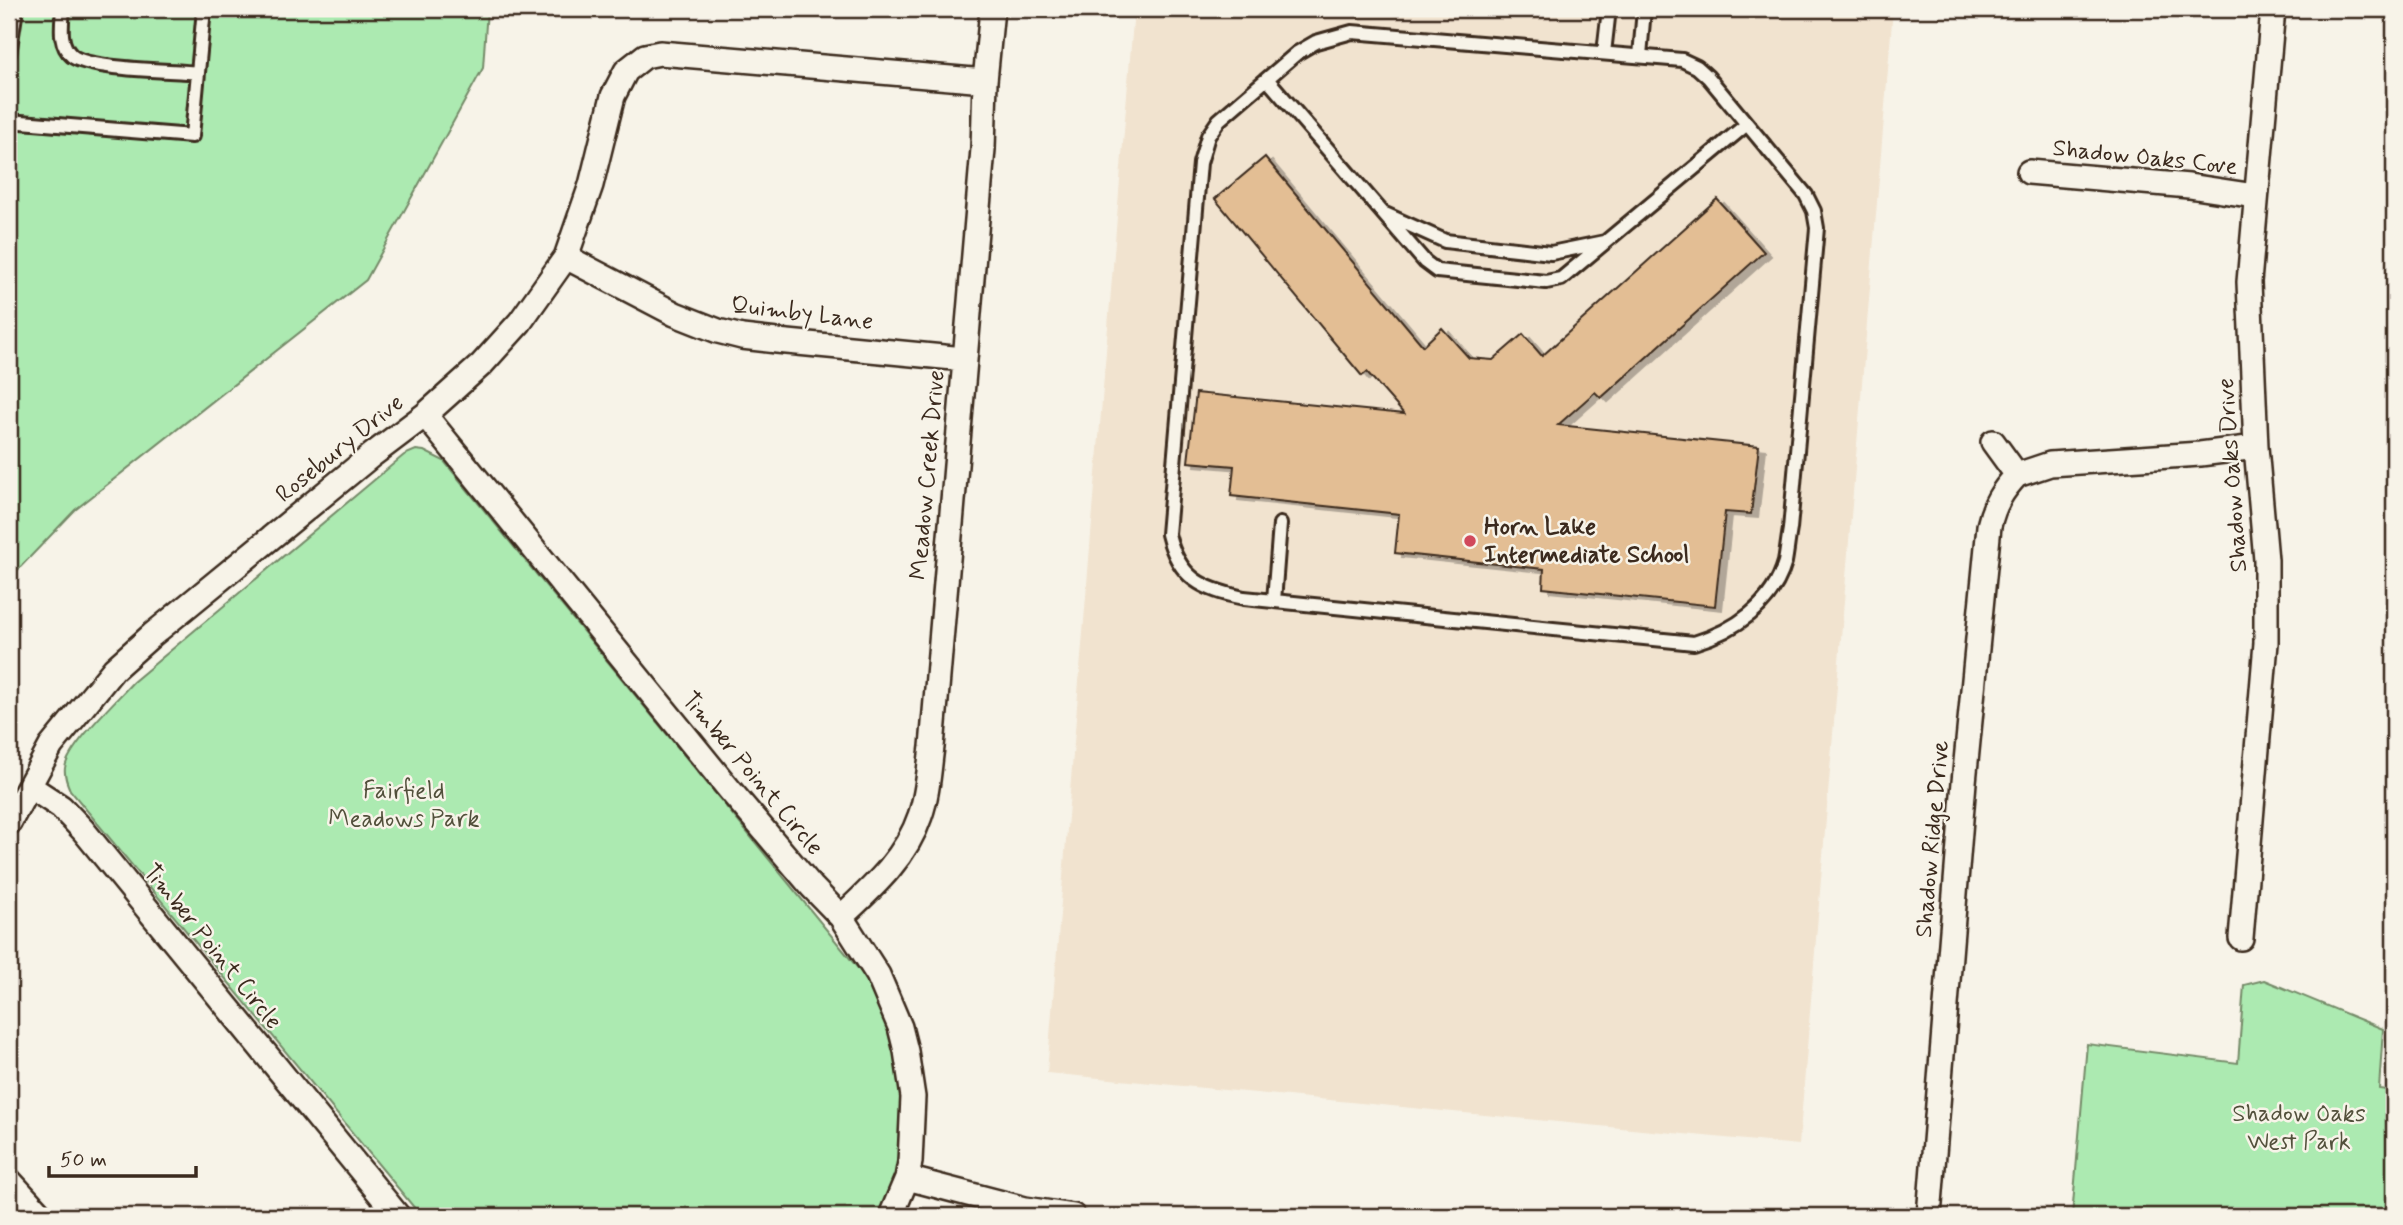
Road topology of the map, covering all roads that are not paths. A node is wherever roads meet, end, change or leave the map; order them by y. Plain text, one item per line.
1 (16, 9) edge
2 (64, 9) edge
3 (204, 9) edge
4 (992, 9) edge
5 (1609, 9) edge
6 (1644, 9) edge
7 (2273, 9) edge
8 (1604, 53) junction
9 (9, 54) edge
10 (1640, 56) junction
11 (198, 73) junction
12 (1267, 79) junction
13 (985, 81) junction
14 (9, 121) edge
15 (1747, 124) junction
16 (2029, 172) dead end
17 (2255, 196) junction
18 (1382, 213) junction
19 (1605, 242) junction
20 (566, 257) junction
21 (964, 359) junction
22 (425, 415) junction
23 (1993, 442) dead end
24 (2256, 447) junction
25 (2017, 475) junction
26 (1280, 524) dead end
27 (1274, 601) junction
28 (29, 786) junction
29 (9, 823) edge
30 (841, 917) junction
31 (2241, 938) dead end
32 (907, 1178) junction
33 (9, 1181) edge
34 (42, 1216) edge
35 (398, 1216) edge
36 (891, 1216) edge
37 (1073, 1216) edge
38 (1929, 1216) edge

1 - 9 lane
2 - 11 lane
3 - 11 lane
4 - 13 street, Meadow Creek Drive
5 - 8 lane
6 - 10 lane
7 - 17 street, Shadow Oaks Drive
8 - 10 lane
8 - 12 lane
10 - 15 lane
11 - 14 lane
12 - 18 lane
12 - 27 lane
13 - 20 street, Rosebury Drive
13 - 21 street, Meadow Creek Drive
15 - 19 lane
15 - 27 lane
16 - 17 street, Shadow Oaks Cove
17 - 24 street, Shadow Oaks Drive
18 - 19 lane
18 - 19 lane
20 - 21 street, Quimby Lane
20 - 22 street, Rosebury Drive
21 - 30 street, Meadow Creek Drive
22 - 28 street, Rosebury Drive
22 - 30 street, Timber Point Circle
23 - 25 street
24 - 25 street
24 - 31 street, Shadow Oaks Drive
25 - 38 street, Shadow Ridge Drive
26 - 27 lane
28 - 29 street, Rosebury Drive
28 - 35 street, Timber Point Circle
30 - 32 street, Timber Point Circle
32 - 36 street, Timber Point Circle
32 - 37 street
33 - 34 street

